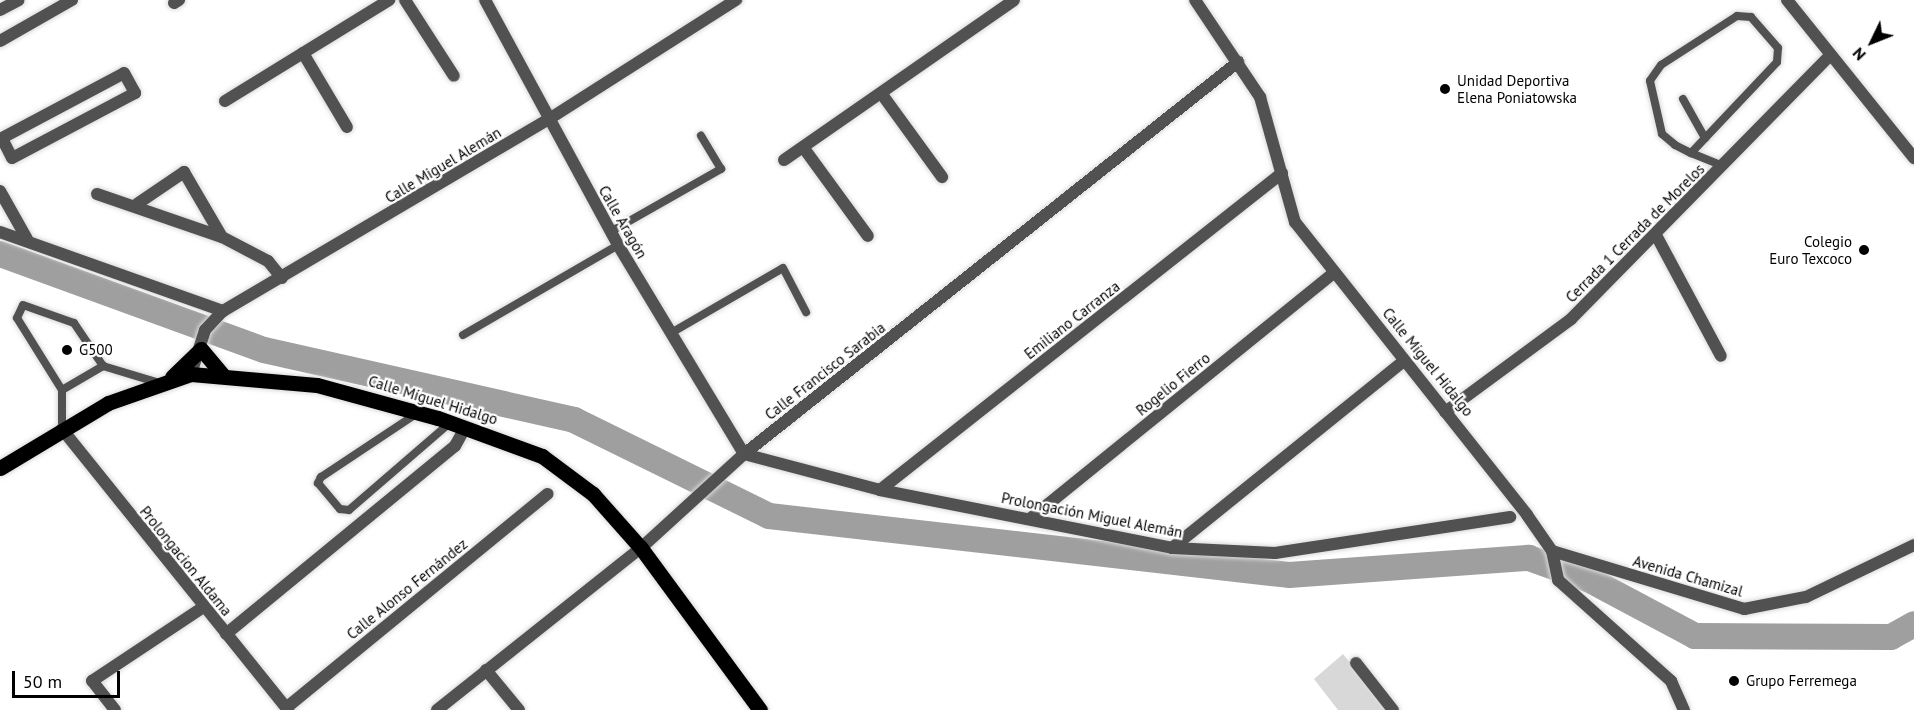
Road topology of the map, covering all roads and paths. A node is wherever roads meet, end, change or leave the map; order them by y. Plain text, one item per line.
1 (19, 0) edge
2 (72, 0) edge
3 (389, 0) edge
4 (405, 0) edge
5 (485, 0) edge
6 (736, 0) edge
7 (1014, 0) edge
8 (1195, 0) edge
9 (1787, 0) edge
10 (0, 10) edge
11 (0, 41) edge
12 (303, 53) junction
13 (1830, 56) junction
14 (1238, 62) junction
15 (454, 76) dead end
16 (881, 93) junction
17 (1683, 99) dead end
18 (225, 101) dead end
19 (549, 119) junction
20 (347, 128) dead end
21 (701, 136) dead end
22 (1705, 138) junction
23 (803, 147) junction
24 (4, 151) edge
25 (1691, 153) junction
26 (1914, 158) edge
27 (784, 160) dead end
28 (1724, 166) junction
29 (1282, 173) junction
30 (942, 177) dead end
31 (0, 191) edge
32 (97, 194) dead end
33 (137, 204) junction
34 (0, 232) edge
35 (610, 232) junction
36 (1656, 235) junction
37 (868, 236) dead end
38 (222, 237) junction
39 (27, 239) junction
40 (618, 245) junction
41 (1334, 273) junction
42 (282, 278) junction
43 (223, 311) junction
44 (806, 312) dead end
45 (671, 333) junction
46 (463, 335) dead end
47 (201, 345) junction
48 (1720, 356) dead end
49 (1404, 361) junction
50 (103, 366) junction
51 (191, 374) junction
52 (223, 375) junction
53 (172, 376) junction
54 (156, 382) junction
55 (62, 390) junction
56 (419, 412) junction
57 (1445, 412) junction
58 (458, 425) junction
59 (62, 429) junction
60 (744, 454) junction
61 (1, 467) edge
62 (880, 490) junction
63 (547, 494) dead end
64 (1510, 517) dead end
65 (1031, 518) junction
66 (1914, 545) edge
67 (640, 548) junction
68 (1172, 548) junction
69 (1552, 551) junction
70 (202, 608) junction
71 (226, 634) junction
72 (1356, 663) dead end
73 (486, 670) junction
74 (287, 709) edge
75 (115, 710) edge
76 (437, 710) edge
77 (519, 710) edge
78 (760, 710) edge
79 (1393, 710) edge
80 (1684, 710) edge

1 - 10 street
2 - 11 street
3 - 12 street
4 - 15 street
5 - 19 street, Calle Aragón
6 - 19 street, Calle Miguel Alemán
7 - 16 street
8 - 14 street, Calle Míguel Hidalgo
9 - 13 street
12 - 18 street
12 - 20 street
13 - 26 street
13 - 28 street, Cerrada 1 Cerrada de Morelos
14 - 29 street, Calle Míguel Hidalgo
14 - 60 street, Calle Francisco Sarabia
16 - 23 street
16 - 30 street
17 - 22 lane
19 - 35 street, Calle Aragón
19 - 42 street, Calle Miguel Alemán
21 - 35 lane
22 - 25 lane
22 - 25 lane
23 - 27 street
23 - 37 street
24 - 24 street
25 - 28 lane
28 - 36 street, Cerrada 1 Cerrada de Morelos
29 - 41 street, Calle Míguel Hidalgo
29 - 62 street, Emiliano Carranza
31 - 39 street
32 - 33 street
33 - 38 street
33 - 38 street
34 - 39 street
35 - 40 street, Calle Aragón
36 - 48 street
36 - 57 street, Cerrada 1 Cerrada de Morelos
38 - 42 street
39 - 43 street
40 - 45 street, Calle Aragón
40 - 46 lane
41 - 49 street, Calle Míguel Hidalgo
41 - 65 street, Rogelio Fierro
42 - 43 street, Calle Miguel Alemán
43 - 47 street, Calle Miguel Alemán
44 - 45 lane
45 - 60 street, Calle Aragón
47 - 51 street, Calle Miguel Alemán
47 - 52 main road
47 - 53 main road
49 - 57 street, Calle Míguel Hidalgo
49 - 68 street
50 - 54 lane
50 - 55 lane
50 - 55 lane
51 - 52 main road, Calle Míguel Hidalgo
51 - 53 main road, Calle Míguel Hidalgo
52 - 56 main road, Calle Míguel Hidalgo
53 - 54 main road, Calle Míguel Hidalgo
54 - 59 main road, Calle Míguel Hidalgo
55 - 59 lane
56 - 58 main road, Calle Míguel Hidalgo
56 - 58 lane
57 - 69 street, Calle Míguel Hidalgo
58 - 67 main road, Calle Míguel Hidalgo
58 - 71 street
59 - 61 main road, Calle Míguel Hidalgo
59 - 70 street, Prolongacion Aldama
60 - 62 street, Prolongación Miguel Alemán
60 - 67 street, Calle Francisco Sarabia
62 - 65 street, Prolongación Miguel Alemán
63 - 74 street, Calle Alonso Fernández
64 - 68 street, Prolongación Miguel Alemán
65 - 68 street, Prolongación Miguel Alemán
66 - 69 street, Avenida Chamizal
67 - 73 street, Calle Francisco Sarabia
67 - 78 main road, Calle Míguel Hidalgo
69 - 80 street
70 - 71 street, Prolongacion Aldama
70 - 75 street
71 - 74 street, Prolongacion Aldama
72 - 79 street
73 - 76 street, Calle Francisco Sarabia
73 - 77 street

